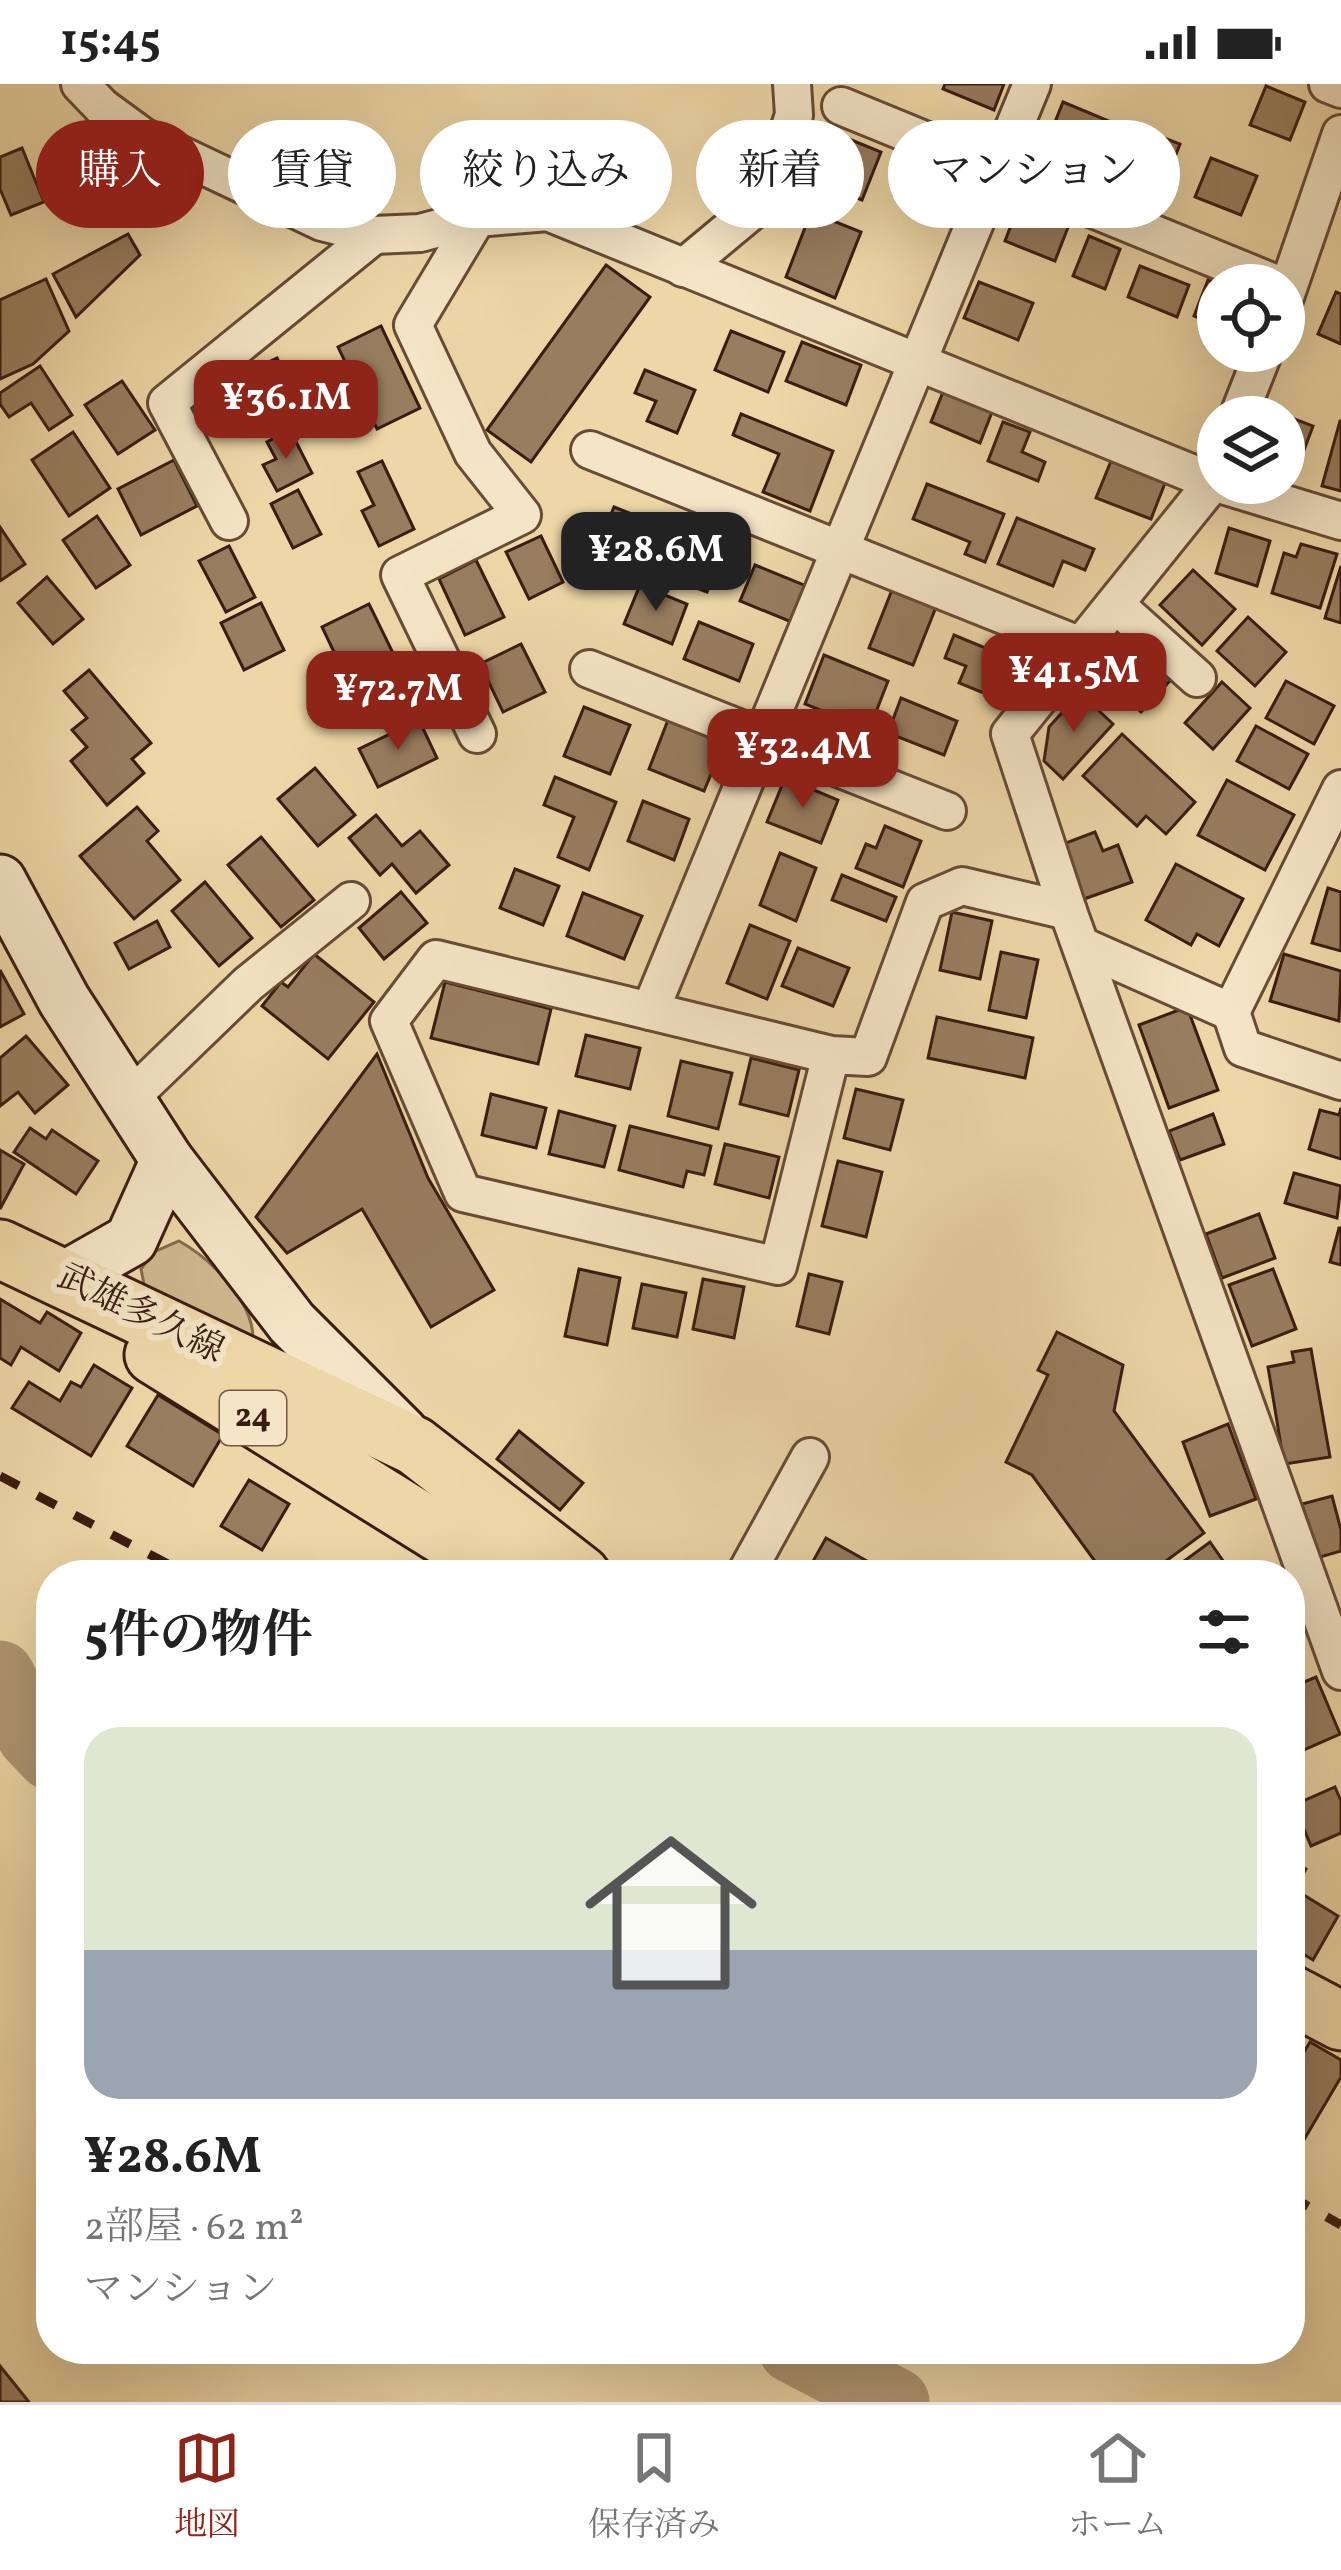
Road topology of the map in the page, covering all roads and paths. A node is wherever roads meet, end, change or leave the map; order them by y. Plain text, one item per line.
1 (80, 84) edge
2 (791, 84) edge
3 (1032, 84) edge
4 (1328, 84) edge
5 (1341, 89) edge
6 (841, 106) dead end
7 (1018, 120) edge
8 (888, 125) edge
9 (1341, 134) edge
10 (439, 228) edge
11 (472, 228) edge
12 (587, 228) edge
13 (974, 228) edge
14 (1135, 228) edge
15 (374, 235) junction
16 (1222, 264) edge
17 (1294, 264) edge
18 (683, 268) junction
19 (917, 362) junction
20 (590, 450) dead end
21 (1197, 469) edge
22 (1197, 500) edge
23 (1294, 504) edge
24 (229, 521) dead end
25 (1341, 521) edge
26 (840, 550) junction
27 (1115, 604) junction
28 (1081, 646) junction
29 (590, 669) dead end
30 (1196, 678) dead end
31 (477, 734) dead end
32 (763, 737) junction
33 (1341, 789) edge
34 (947, 811) dead end
35 (1324, 863) edge
36 (0, 881) edge
37 (351, 901) dead end
38 (1068, 911) junction
39 (1082, 946) junction
40 (650, 1011) junction
41 (1231, 1012) junction
42 (831, 1055) junction
43 (1341, 1081) edge
44 (128, 1100) junction
45 (167, 1160) junction
46 (0, 1249) edge
47 (0, 1258) edge
48 (64, 1278) junction
49 (415, 1447) junction
50 (810, 1457) dead end
51 (483, 1560) edge
52 (562, 1560) edge
53 (753, 1560) edge
54 (1334, 1627) edge
55 (1341, 1671) edge
56 (1305, 2002) edge
57 (1341, 2021) edge

1 - 15 street
2 - 18 street
3 - 7 street
4 - 5 street
6 - 8 street
9 - 17 street
10 - 15 street
11 - 31 street
12 - 18 street
13 - 19 street
14 - 16 street
15 - 24 street
18 - 19 street
19 - 21 street
19 - 26 street
20 - 26 street
22 - 27 street
23 - 25 street
26 - 28 street
26 - 32 street
27 - 28 street
27 - 30 street
28 - 38 street
29 - 32 street
32 - 34 street
32 - 40 street
33 - 35 street
35 - 41 street
36 - 44 street
37 - 44 street
38 - 39 street
38 - 42 street
39 - 41 street
39 - 54 street
40 - 42 street
40 - 42 street
41 - 43 street
44 - 45 street
45 - 48 street
45 - 49 street
46 - 48 main road, 武雄多久線 / 24
47 - 51 main road, 武雄多久線 / 24
48 - 49 main road, 武雄多久線 / 24
49 - 52 main road, 武雄多久線 / 24
50 - 53 street
54 - 55 street
56 - 57 main road

